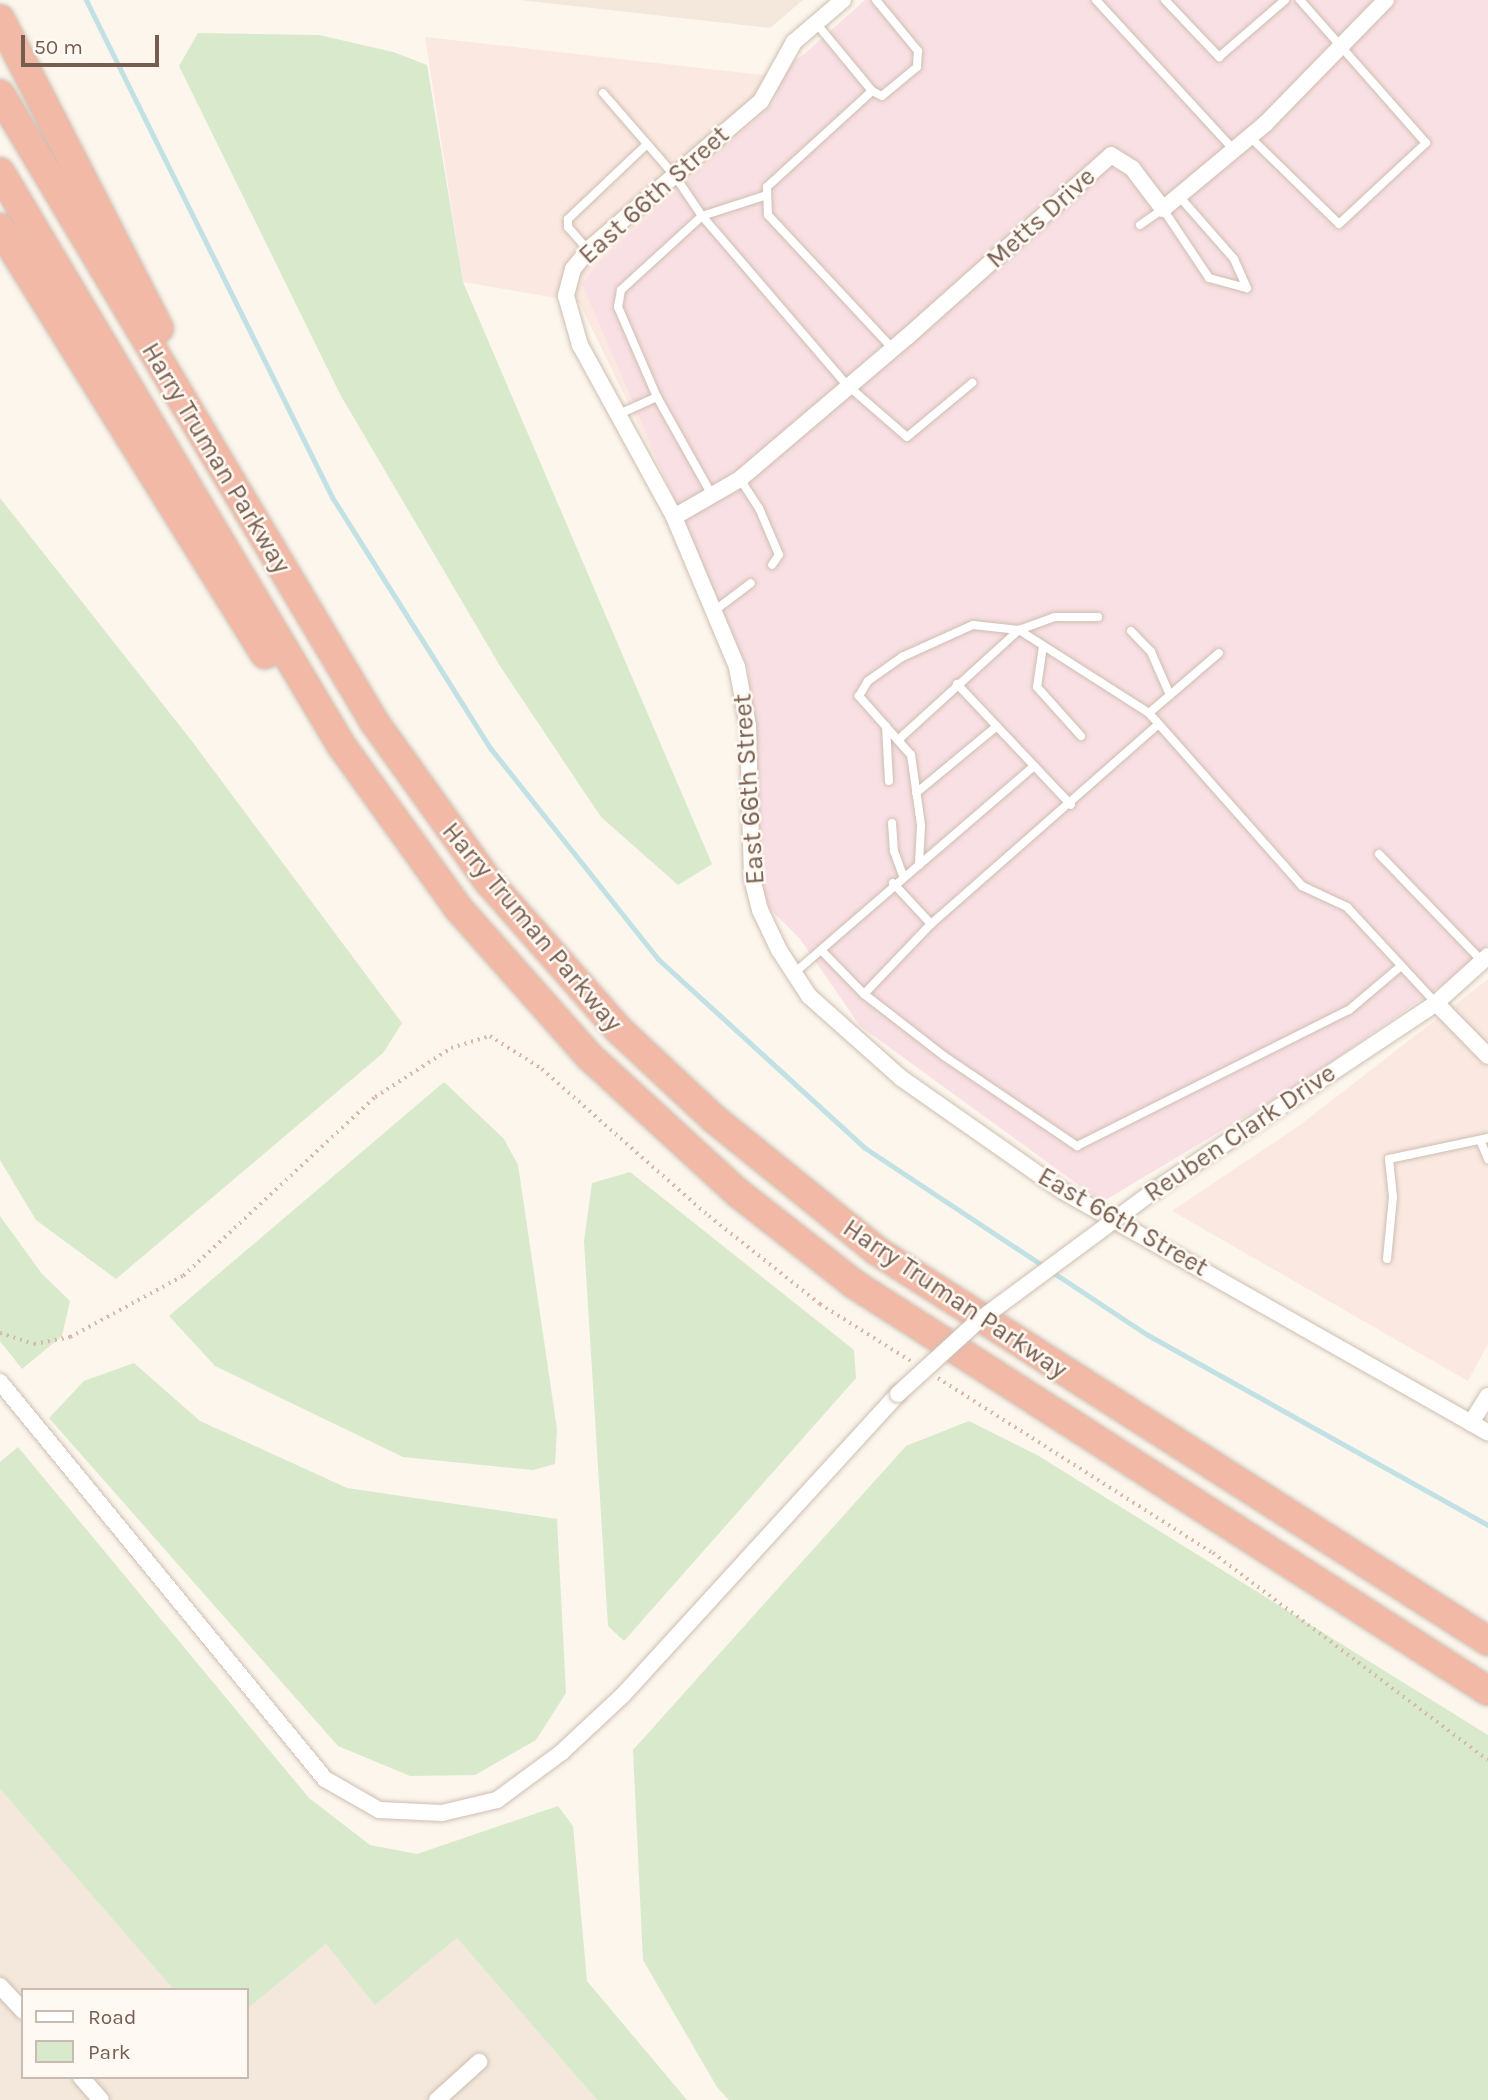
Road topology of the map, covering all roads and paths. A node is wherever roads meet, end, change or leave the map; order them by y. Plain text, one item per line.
1 (843, 0) edge
2 (876, 0) edge
3 (1096, 0) edge
4 (1165, 0) edge
5 (1285, 0) edge
6 (1300, 0) edge
7 (1386, 0) edge
8 (0, 19) edge
9 (816, 23) junction
10 (1340, 47) junction
11 (872, 91) junction
12 (603, 93) dead end
13 (0, 94) edge
14 (1250, 137) junction
15 (645, 146) junction
16 (1234, 150) junction
17 (0, 172) edge
18 (675, 176) junction
19 (767, 195) junction
20 (1178, 195) junction
21 (1163, 209) junction
22 (702, 216) junction
23 (1140, 225) dead end
24 (0, 229) edge
25 (588, 250) junction
26 (893, 349) junction
27 (972, 383) dead end
28 (847, 385) junction
29 (657, 397) junction
30 (617, 415) junction
31 (740, 479) junction
32 (713, 496) junction
33 (245, 508) junction
34 (674, 517) junction
35 (772, 565) dead end
36 (751, 583) dead end
37 (714, 611) junction
38 (1098, 617) dead end
39 (1019, 630) junction
40 (1131, 631) dead end
41 (1043, 646) junction
42 (1219, 653) dead end
43 (957, 684) junction
44 (1170, 695) junction
45 (1149, 713) junction
46 (1159, 724) junction
47 (886, 726) junction
48 (997, 726) junction
49 (1081, 736) dead end
50 (898, 740) junction
51 (1034, 766) junction
52 (889, 781) dead end
53 (916, 793) junction
54 (1071, 805) junction
55 (892, 823) dead end
56 (1379, 854) dead end
57 (919, 864) junction
58 (903, 876) junction
59 (893, 883) junction
60 (458, 908) junction
61 (931, 924) junction
62 (821, 950) junction
63 (1485, 959) edge
64 (1401, 966) junction
65 (793, 974) junction
66 (864, 993) junction
67 (1436, 1003) junction
68 (1488, 1056) edge
69 (1484, 1139) edge
70 (1488, 1159) edge
71 (1387, 1259) dead end
72 (0, 1333) edge
73 (922, 1367) dead end
74 (933, 1375) dead end
75 (0, 1382) edge
76 (1488, 1396) edge
77 (1471, 1423) junction
78 (1488, 1433) edge
79 (1488, 1641) edge
80 (1488, 1691) edge
81 (1488, 1760) edge
82 (0, 1986) edge
83 (21, 2009) edge
84 (479, 2062) dead end
85 (83, 2079) edge
86 (101, 2100) edge
87 (437, 2100) edge

1 - 9 street, East 66th Street
2 - 11 lane
3 - 16 lane
4 - 5 lane
6 - 10 lane
7 - 10 street
8 - 33 highway
9 - 11 lane
9 - 18 street, East 66th Street
10 - 14 street
10 - 14 lane
11 - 19 lane
12 - 15 lane
13 - 33 highway, Harry Truman Parkway
14 - 16 street
15 - 18 lane
15 - 25 lane
16 - 20 street
17 - 60 highway, Harry Truman Parkway
18 - 22 lane
18 - 25 street, East 66th Street
19 - 22 lane
19 - 26 lane
20 - 21 street
20 - 21 lane
21 - 23 lane
21 - 26 street, Metts Drive
22 - 28 lane
22 - 29 lane
24 - 60 highway
25 - 30 street, East 66th Street
26 - 28 street, Metts Drive
27 - 28 lane
28 - 31 street, Metts Drive
29 - 30 lane
29 - 32 lane
30 - 34 street, East 66th Street
31 - 32 street, Metts Drive
31 - 35 lane
32 - 34 street, Metts Drive
33 - 79 highway, Harry Truman Parkway
34 - 37 street, East 66th Street
36 - 37 lane
37 - 65 street, East 66th Street
38 - 39 lane
39 - 41 lane
39 - 43 lane
39 - 47 lane
40 - 44 lane
41 - 45 lane
41 - 49 lane
42 - 44 lane
43 - 48 lane
43 - 50 lane
44 - 45 lane
45 - 46 lane
46 - 54 lane
46 - 64 lane
47 - 50 lane
47 - 52 lane
48 - 51 lane
48 - 53 lane
50 - 53 lane
51 - 54 lane
51 - 57 lane
53 - 57 lane
54 - 61 lane
55 - 58 lane
56 - 63 lane
57 - 58 lane
58 - 59 lane
59 - 61 lane
59 - 62 lane
60 - 80 highway, Harry Truman Parkway
61 - 66 lane
62 - 65 lane
62 - 66 lane
63 - 67 street, Reuben Clark Drive
64 - 66 lane
64 - 67 lane
65 - 77 street, East 66th Street
67 - 68 street
67 - 75 street, Reuben Clark Drive, bridge
69 - 70 lane
69 - 71 lane
72 - 73 path
74 - 81 path
76 - 77 street
77 - 78 street, East 66th Street
82 - 83 street
84 - 87 street
85 - 86 street

